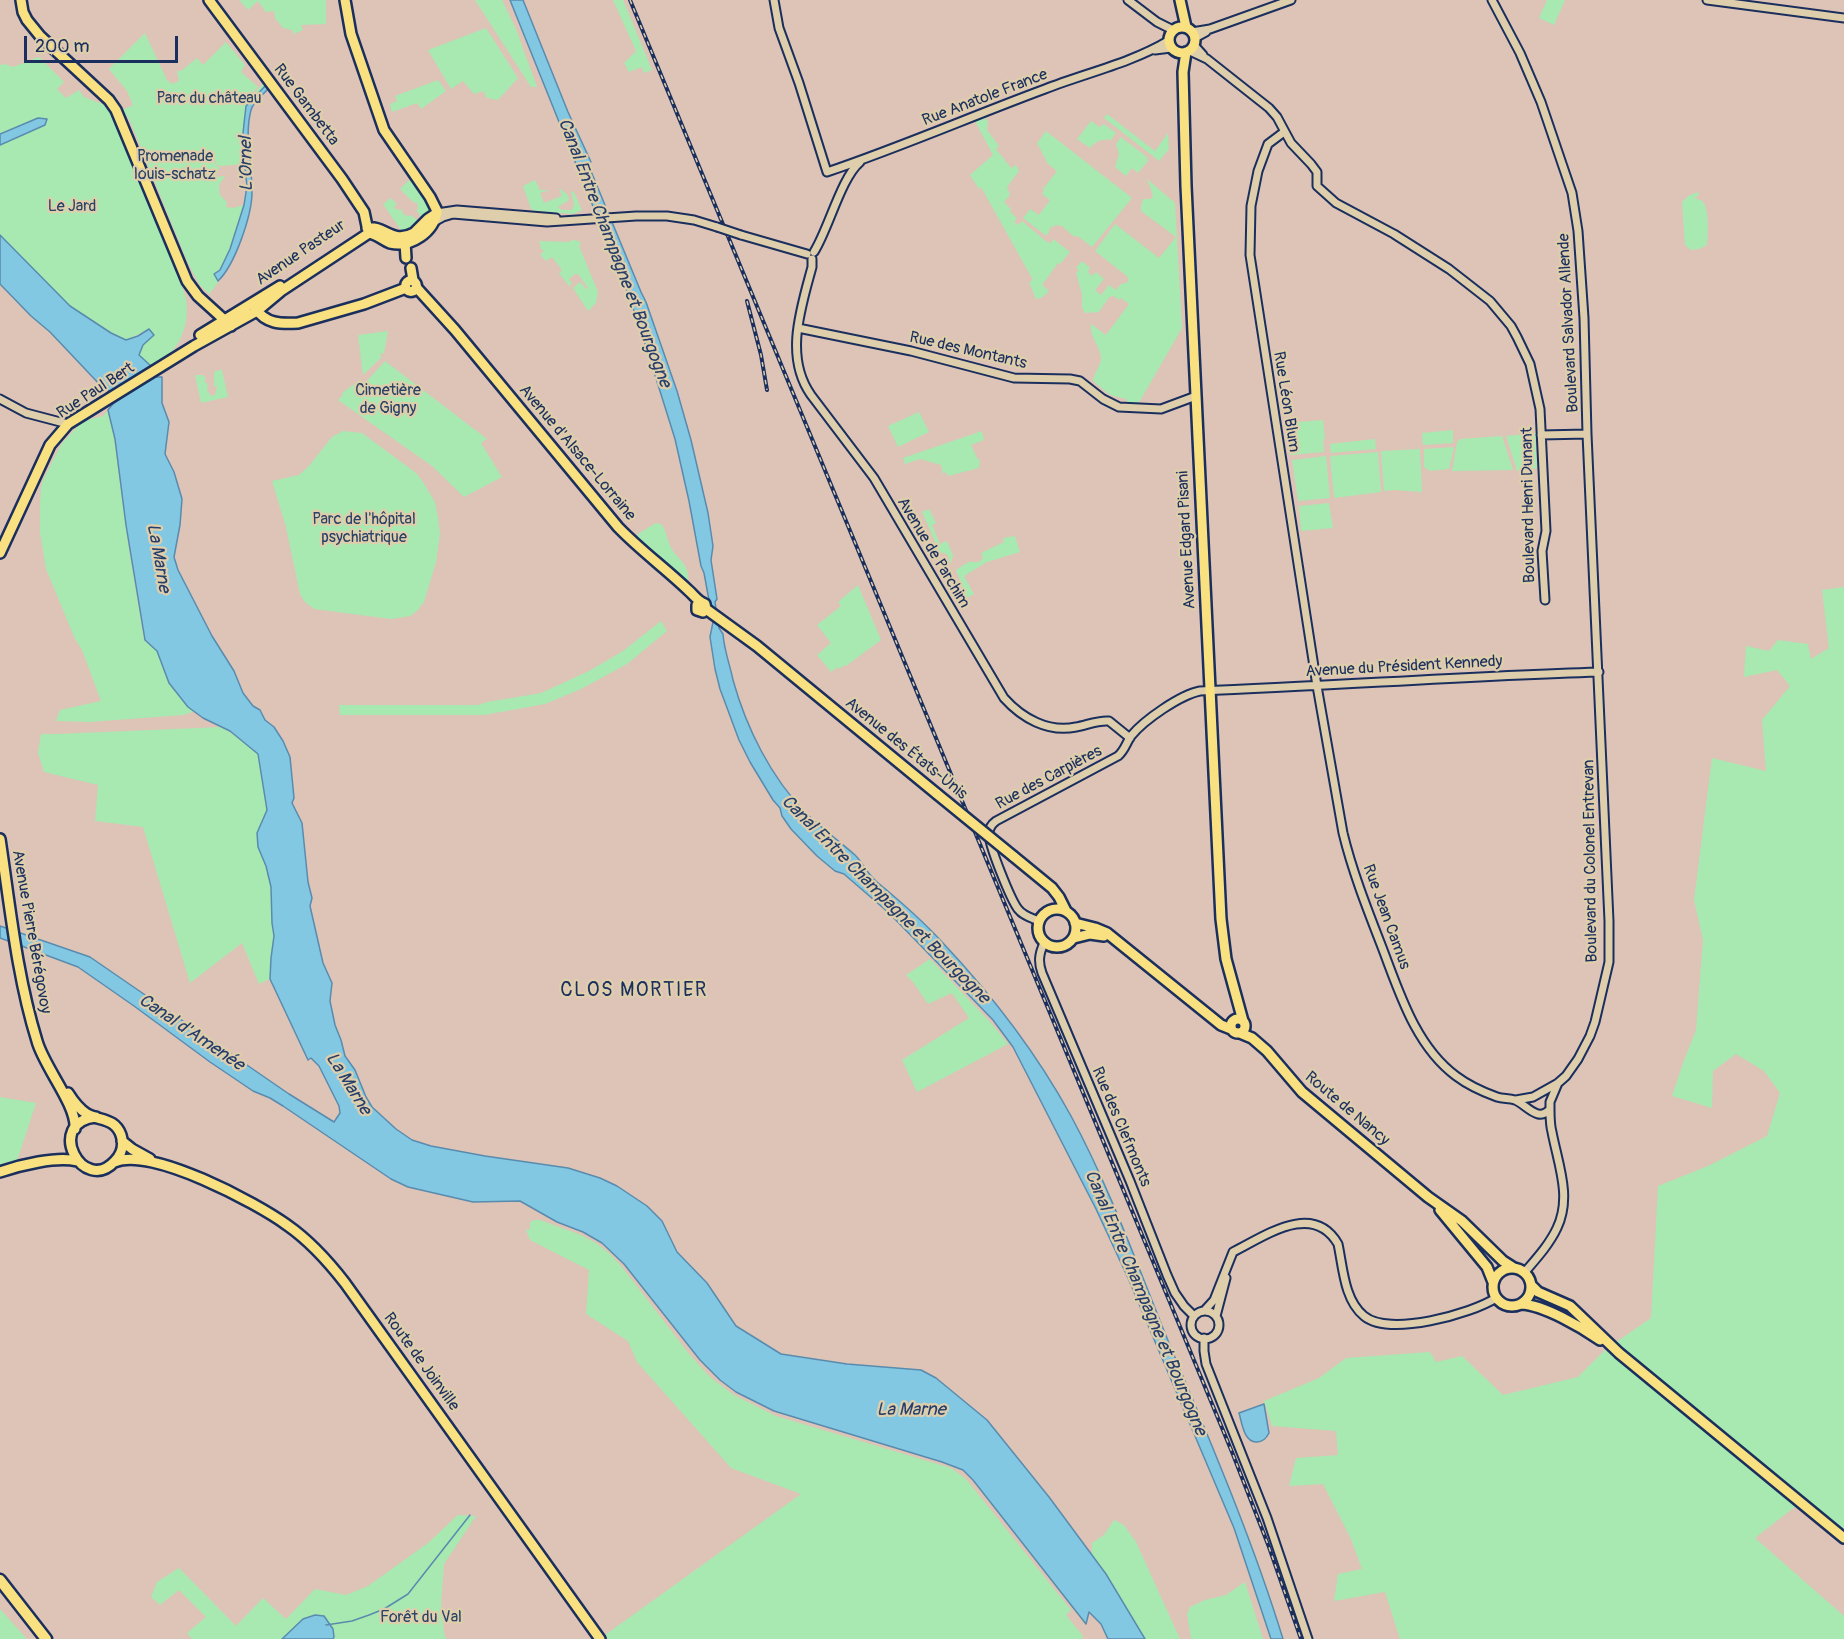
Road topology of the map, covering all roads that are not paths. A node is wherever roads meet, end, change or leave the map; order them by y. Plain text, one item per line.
1 (21, 0) edge
2 (209, 0) edge
3 (345, 0) edge
4 (774, 0) edge
5 (1128, 0) edge
6 (1292, 0) edge
7 (1492, 0) edge
8 (1707, 0) edge
9 (1180, 5) edge
10 (1844, 18) edge
11 (1182, 40) junction
12 (1284, 132) junction
13 (862, 160) junction
14 (430, 197) junction
15 (455, 210) junction
16 (437, 213) junction
17 (570, 220) junction
18 (432, 224) junction
19 (368, 230) junction
20 (414, 233) junction
21 (406, 244) junction
22 (811, 255) junction
23 (408, 258) dead end
24 (409, 268) dead end
25 (411, 285) junction
26 (254, 308) junction
27 (228, 323) junction
28 (798, 330) junction
29 (1196, 396) junction
30 (0, 399) edge
31 (68, 424) junction
32 (1587, 434) junction
33 (1541, 435) junction
34 (0, 553) edge
35 (1545, 600) dead end
36 (746, 638) joint
37 (1599, 662) joint
38 (1599, 672) junction
39 (1317, 686) junction
40 (1209, 690) junction
41 (1130, 738) junction
42 (0, 838) edge
43 (1047, 884) junction
44 (1053, 910) junction
45 (1066, 912) junction
46 (1039, 921) junction
47 (1075, 923) junction
48 (1112, 937) junction
49 (1074, 938) junction
50 (1044, 943) junction
51 (1238, 1025) junction
52 (34, 1030) junction
53 (1558, 1083) junction
54 (1536, 1095) junction
55 (1515, 1101) junction
56 (1550, 1106) junction
57 (1534, 1112) junction
58 (96, 1117) junction
59 (75, 1129) junction
60 (1551, 1130) junction
61 (122, 1141) junction
62 (70, 1143) junction
63 (77, 1161) junction
64 (115, 1162) junction
65 (162, 1165) junction
66 (0, 1170) edge
67 (1428, 1197) junction
68 (1514, 1268) junction
69 (1226, 1272) junction
70 (1524, 1273) junction
71 (1493, 1282) junction
72 (1531, 1285) junction
73 (1496, 1298) junction
74 (1521, 1304) junction
75 (1204, 1311) junction
76 (1194, 1316) junction
77 (1216, 1316) junction
78 (1204, 1338) junction
79 (1619, 1353) junction
80 (1844, 1538) edge
81 (0, 1580) edge
82 (0, 1587) edge
83 (41, 1639) edge
84 (46, 1639) edge
85 (600, 1639) edge
86 (1308, 1639) edge

1 - 27 main road
2 - 19 main road, Rue Gambetta
3 - 14 main road
4 - 13 street, Rue Anatole France
5 - 11 street, Boulevard Henri Dunant
6 - 11 street, Rue Anatole France
7 - 32 street, Boulevard Salvador Allende
8 - 10 street
9 - 11 main road, Avenue Edgard Pisani
11 - 12 street, Boulevard Henri Dunant
11 - 13 street, Rue Anatole France
11 - 29 main road, Avenue Edgard Pisani
12 - 33 street, Boulevard Henri Dunant
12 - 39 street, Rue Léon Blum
13 - 22 street, Avenue de Parchim
14 - 15 street
14 - 16 main road
15 - 16 street
15 - 17 street
16 - 18 main road
16 - 20 main road
17 - 18 street
17 - 22 street, bridge
18 - 21 main road
19 - 20 main road
19 - 21 main road
19 - 26 main road, Avenue Pasteur
20 - 21 main road
21 - 23 main road
22 - 28 street, Avenue de Parchim
24 - 25 main road
25 - 26 main road
25 - 36 main road, Avenue d'Alsace-Lorraine
26 - 27 main road, Avenue Pasteur
27 - 31 main road, Rue Paul Bert
28 - 29 street, Rue des Montants
28 - 41 street, Avenue de Parchim
29 - 40 main road, Avenue Edgard Pisani
30 - 31 street
31 - 34 main road, Rue Paul Bert
32 - 33 street
32 - 37 street, Boulevard Salvador Allende
33 - 35 street, Boulevard Henri Dunant
36 - 43 main road, Avenue des États-Unis, bridge
37 - 38 street, Boulevard du Colonel Entrevan
38 - 39 street, Avenue du Président Kennedy
38 - 53 street, Boulevard du Colonel Entrevan
39 - 40 street, Avenue du Président Kennedy
39 - 55 street, Rue Jean Camus
40 - 41 street, Rue des Carpières
40 - 51 main road, Avenue Edgard Pisani
41 - 46 street, Rue des Carpières
42 - 52 main road, Avenue Pierre Bérégovoy
43 - 44 main road
43 - 45 main road, Avenue des États-Unis
44 - 45 main road
44 - 46 main road
45 - 47 main road
46 - 50 main road
47 - 48 main road, Route de Nancy
47 - 49 main road
48 - 49 main road
48 - 51 main road, Route de Nancy
49 - 50 main road
50 - 76 street, Rue des Clefmonts
51 - 67 main road, Route de Nancy
52 - 58 main road
52 - 59 main road
53 - 54 street, Boulevard du Colonel Entrevan
53 - 56 street, Boulevard du Colonel Entrevan
54 - 55 street, Rue Jean Camus
54 - 56 street
54 - 57 street
55 - 57 street, Rue Jean Camus
56 - 57 street
56 - 60 street, Boulevard du Colonel Entrevan
57 - 60 street, Boulevard du Colonel Entrevan
58 - 59 main road
58 - 61 main road
59 - 62 main road
60 - 70 street, Boulevard du Colonel Entrevan
61 - 64 main road
61 - 65 main road
62 - 63 main road
62 - 66 main road
63 - 64 main road
63 - 66 main road
64 - 65 main road
65 - 85 main road, Route de Joinville
67 - 68 main road, Route de Nancy
67 - 71 main road, Route de Nancy
68 - 70 main road
68 - 71 main road
69 - 73 street
69 - 75 street
69 - 77 street
70 - 72 main road
71 - 73 main road
72 - 74 main road
72 - 79 main road
73 - 74 main road
74 - 79 main road
75 - 76 street
75 - 77 street
76 - 78 street
77 - 78 street
78 - 86 street
79 - 80 main road
81 - 84 highway
82 - 83 highway

